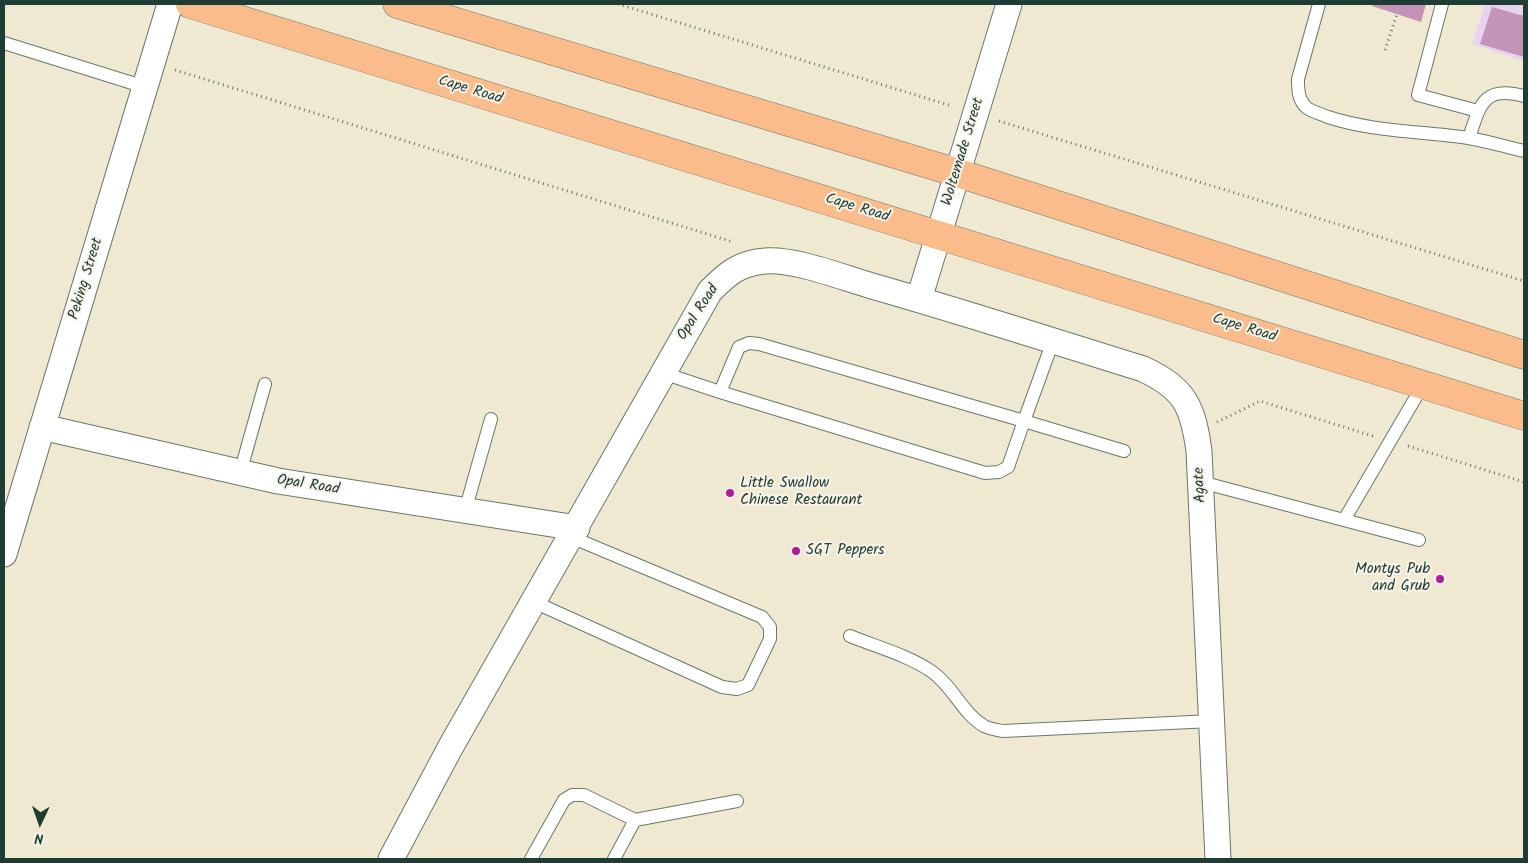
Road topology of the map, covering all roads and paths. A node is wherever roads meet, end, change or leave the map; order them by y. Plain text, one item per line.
1 (170, 4) edge
2 (190, 4) edge
3 (396, 4) edge
4 (618, 4) edge
5 (1008, 4) edge
6 (1319, 4) edge
7 (1442, 4) edge
8 (1397, 14) dead end
9 (4, 43) edge
10 (1385, 50) dead end
11 (149, 75) junction
12 (1524, 96) edge
13 (1478, 111) junction
14 (976, 114) junction
15 (1469, 138) junction
16 (1524, 151) edge
17 (958, 173) junction
18 (938, 234) junction
19 (766, 261) junction
20 (1524, 281) edge
21 (918, 300) junction
22 (1053, 341) junction
23 (1521, 352) edge
24 (663, 373) junction
25 (265, 384) dead end
26 (1423, 385) junction
27 (720, 392) junction
28 (1524, 416) edge
29 (491, 419) dead end
30 (1024, 421) junction
31 (42, 427) junction
32 (1196, 432) junction
33 (1390, 441) junction
34 (1124, 451) dead end
35 (240, 473) junction
36 (1201, 482) junction
37 (1524, 482) edge
38 (465, 511) junction
39 (1344, 520) junction
40 (574, 532) junction
41 (1419, 540) dead end
42 (4, 554) edge
43 (534, 602) junction
44 (850, 636) dead end
45 (1212, 721) junction
46 (737, 801) dead end
47 (635, 820) junction
48 (391, 859) edge
49 (531, 859) edge
50 (614, 859) edge
51 (1218, 859) edge

1 - 11 street, Peking Street
2 - 18 main road, Cape Road
3 - 17 main road
4 - 14 path
5 - 14 street, Woltemade Street
6 - 15 lane
7 - 13 lane
8 - 10 path
9 - 11 lane
11 - 19 path
11 - 31 street, Peking Street
12 - 13 lane
13 - 15 lane
14 - 17 street, Woltemade Street
14 - 20 path
15 - 16 lane
17 - 18 street, Woltemade Street
17 - 23 main road
18 - 21 street, Woltemade Street
18 - 26 main road, Cape Road
19 - 21 street, Opal Road
19 - 24 street, Opal Road
21 - 22 street, Agate
22 - 30 lane
22 - 32 street, Agate
24 - 27 lane
24 - 40 street, Opal Road
25 - 35 lane
26 - 28 main road, Cape Road
26 - 33 lane
27 - 30 lane
27 - 30 lane
29 - 38 lane
30 - 34 lane
31 - 35 street, Opal Road
31 - 42 street, Peking Street
32 - 33 path
32 - 36 street, Agate
33 - 37 path
33 - 39 lane
35 - 38 street, Opal Road
36 - 39 lane
36 - 45 street, Agate
38 - 40 street, Opal Road
39 - 41 lane
40 - 43 street, Opal Road
40 - 43 lane
43 - 48 street, Opal Road
44 - 45 lane
45 - 51 street, Agate
46 - 47 lane
47 - 49 lane
47 - 50 lane

